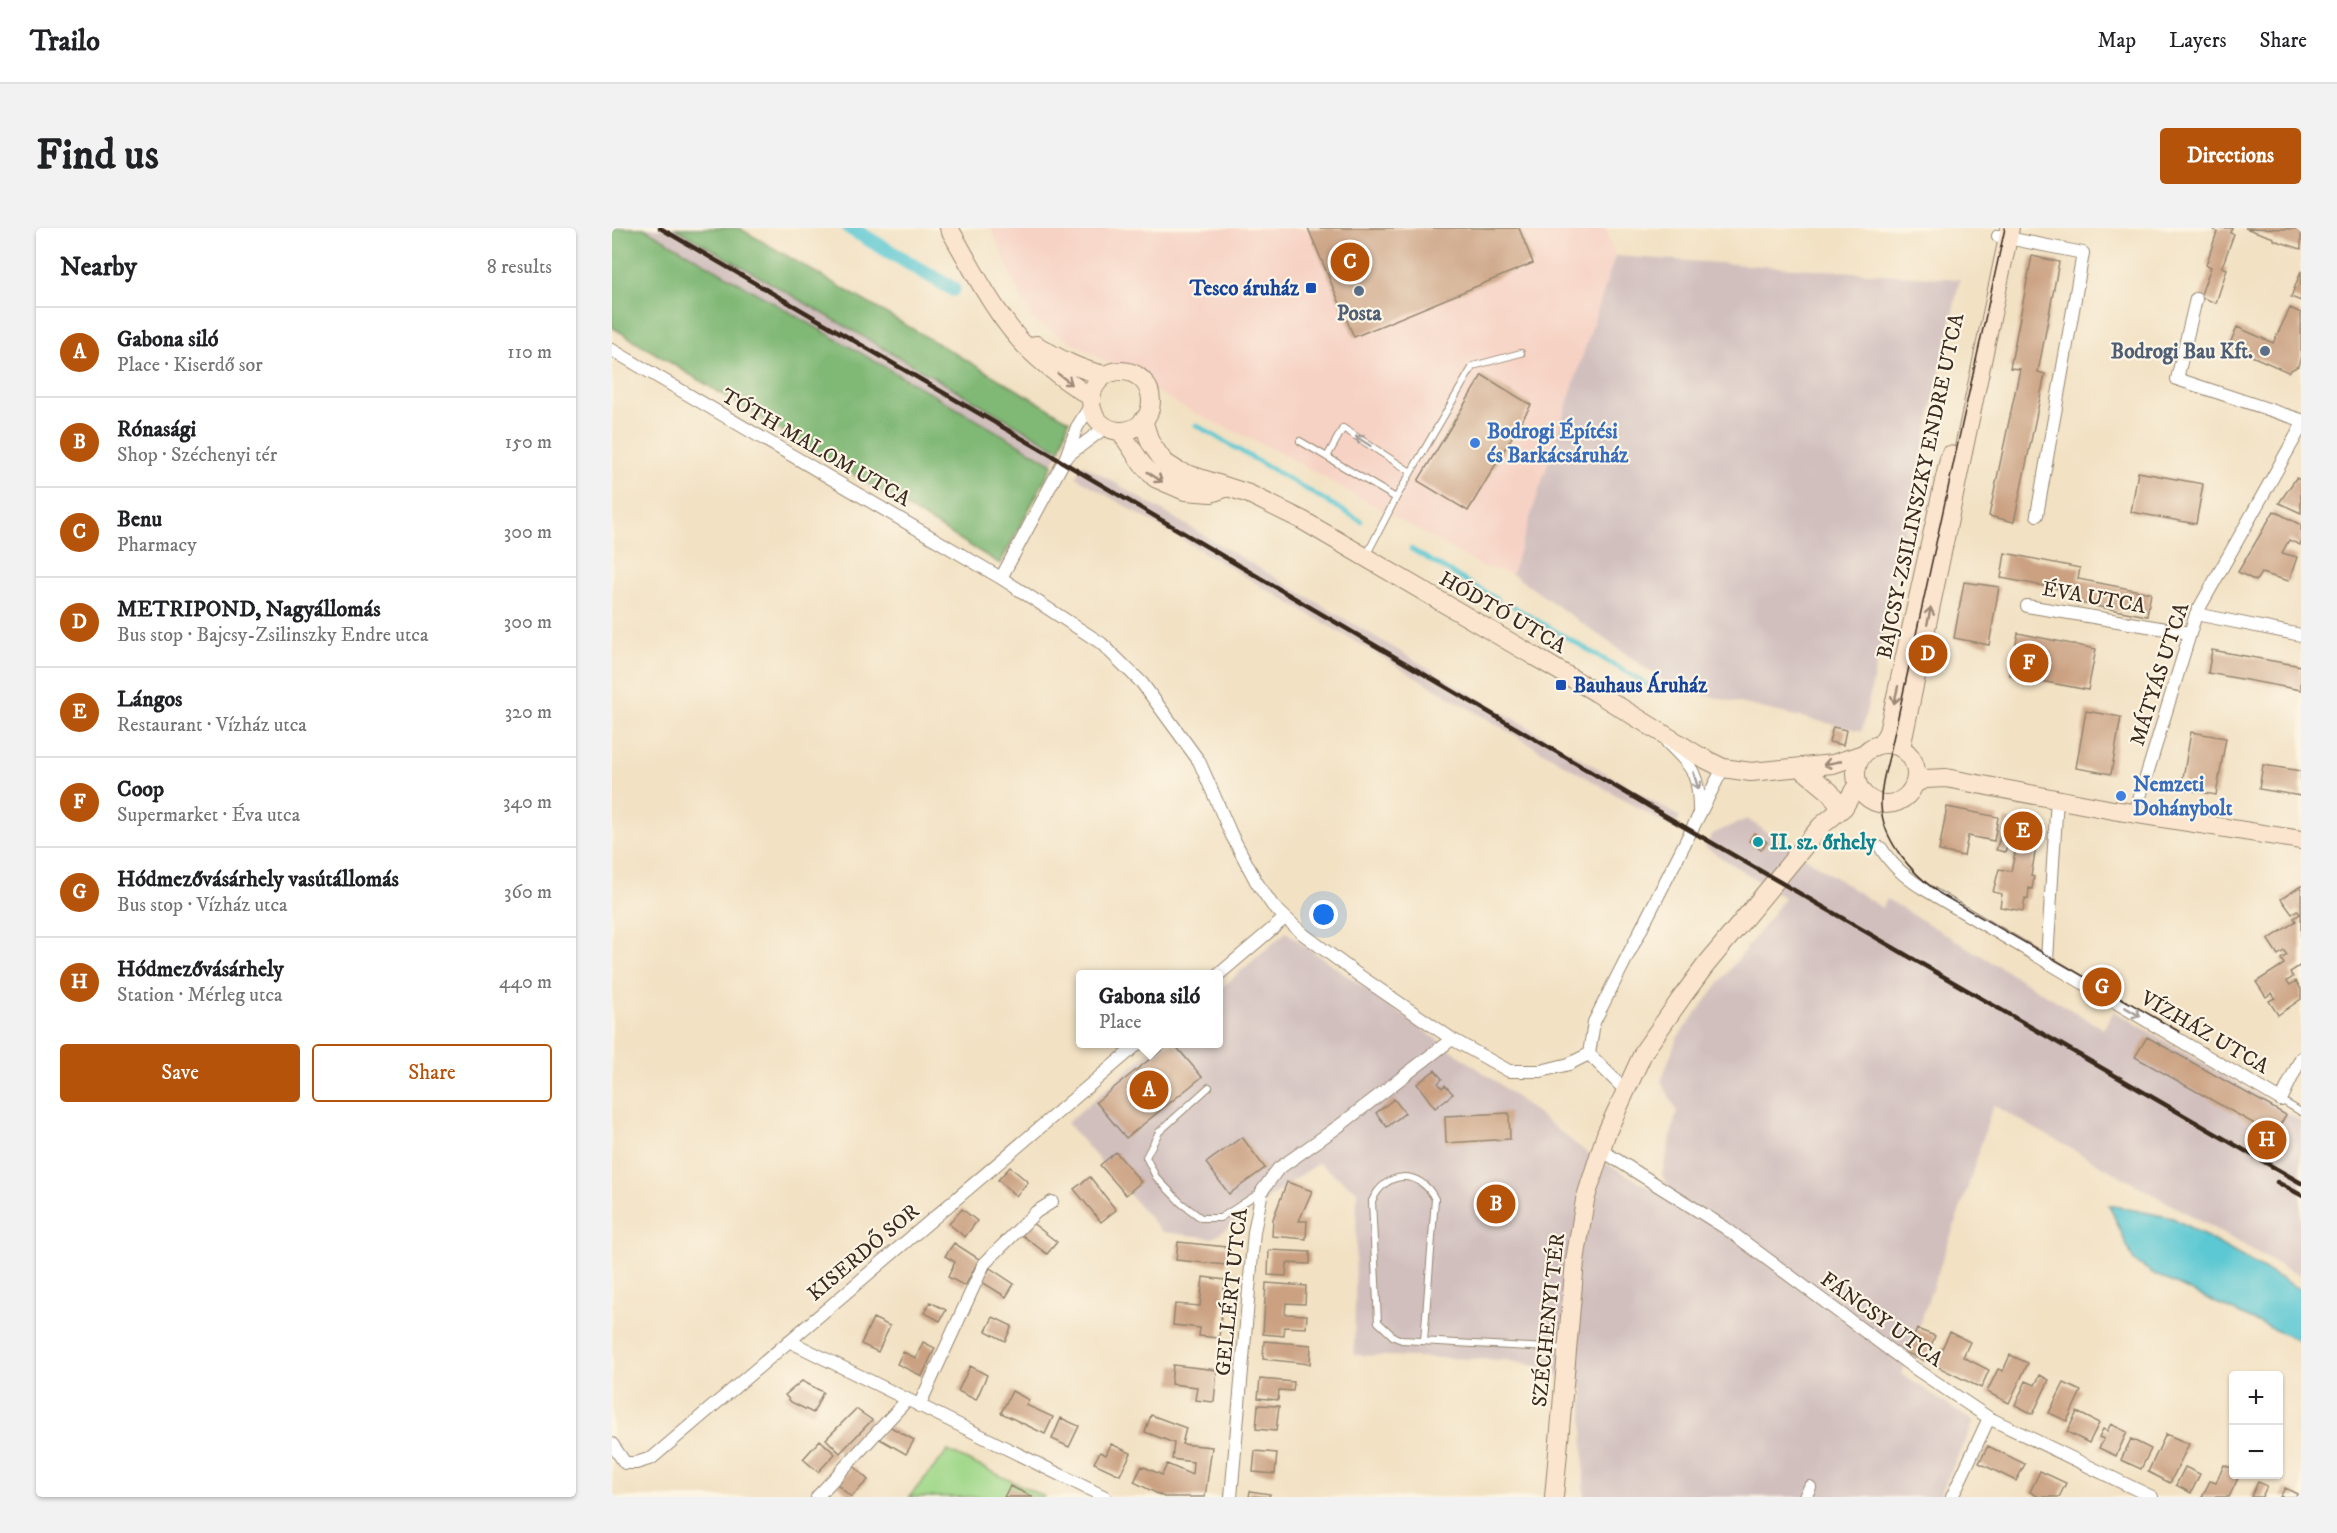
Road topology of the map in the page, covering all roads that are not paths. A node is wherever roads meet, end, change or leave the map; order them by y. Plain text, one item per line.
1 (949, 228) edge
2 (2004, 233) edge
3 (2196, 299) dead end
4 (1011, 329) junction
5 (612, 350) edge
6 (1521, 353) dead end
7 (1106, 375) junction
8 (1091, 401) junction
9 (1143, 420) junction
10 (2301, 420) edge
11 (2301, 427) edge
12 (1113, 429) junction
13 (1300, 441) dead end
14 (1066, 457) junction
15 (1327, 457) junction
16 (1411, 472) junction
17 (1226, 487) junction
18 (1395, 498) junction
19 (2037, 515) dead end
20 (1365, 557) junction
21 (1000, 578) junction
22 (2027, 606) dead end
23 (2196, 614) junction
24 (2190, 633) junction
25 (2301, 635) edge
26 (1648, 725) junction
27 (1881, 744) junction
28 (1901, 748) junction
29 (1863, 754) junction
30 (1914, 761) junction
31 (1800, 767) junction
32 (1723, 768) junction
33 (1946, 778) junction
34 (1916, 783) junction
35 (1857, 784) junction
36 (2057, 798) junction
37 (1870, 801) junction
38 (1843, 808) junction
39 (1699, 813) junction
40 (2135, 813) junction
41 (2301, 840) edge
42 (1881, 848) dead end
43 (1285, 918) junction
44 (2047, 960) junction
45 (1223, 971) edge
46 (1452, 1039) junction
47 (1133, 1048) edge
48 (1589, 1054) junction
49 (2301, 1058) edge
50 (1209, 1087) dead end
51 (1625, 1090) junction
52 (2282, 1100) junction
53 (2301, 1112) edge
54 (1601, 1150) junction
55 (1262, 1191) junction
56 (1052, 1202) dead end
57 (789, 1341) junction
58 (1424, 1341) junction
59 (1567, 1349) junction
60 (907, 1400) junction
61 (919, 1406) junction
62 (1989, 1418) junction
63 (612, 1444) edge
64 (817, 1497) edge
65 (1105, 1497) edge
66 (1231, 1497) edge
67 (1554, 1497) edge
68 (1952, 1497) edge
69 (2152, 1497) edge

1 - 4 street
2 - 19 street
2 -> 27 street, BAJCSY-ZSILINSZKY ENDRE UTCA
28 -> 2 street, BAJCSY-ZSILINSZKY ENDRE UTCA
3 - 10 street
4 - 7 street
4 -> 8 street
5 - 21 street, TÓTH MALOM UTCA
6 - 16 lane
7 - 8 street
7 - 9 street
8 - 12 street
8 - 14 street
9 - 12 street
9 - 17 street, HÓDTÓ UTCA
11 - 23 street, MÁTYÁS UTCA
12 - 14 street
12 -> 17 street, HÓDTÓ UTCA
13 - 15 lane
14 - 21 street
16 -> 15 lane
15 - 18 lane
16 - 18 lane
17 - 20 street, HÓDTÓ UTCA
18 - 20 lane
20 - 26 street, HÓDTÓ UTCA
21 - 43 street, TÓTH MALOM UTCA
22 - 24 street, ÉVA UTCA
23 - 24 street, MÁTYÁS UTCA
23 - 25 street
24 - 40 street, MÁTYÁS UTCA
26 - 32 street, HÓDTÓ UTCA
26 -> 39 street
27 - 28 street
27 - 29 street
28 - 30 street
29 -> 31 street, HÓDTÓ UTCA
29 - 35 street
30 - 33 street
30 - 34 street
31 - 32 street, HÓDTÓ UTCA
31 - 38 street
32 - 39 street
33 - 34 street
33 - 36 street
34 - 37 street
35 - 37 street
35 - 38 street
36 - 40 street
36 - 44 street
37 - 38 street
38 - 51 street
39 - 48 street
40 - 41 street
42 - 44 street, VÍZHÁZ UTCA
43 - 45 street
43 - 46 street, TÓTH MALOM UTCA
44 -> 52 street, VÍZHÁZ UTCA
46 - 48 street, TÓTH MALOM UTCA
46 - 55 street, GELLÉRT UTCA
47 - 57 street, KISERDŐ SOR
48 - 51 street
49 - 52 street
50 - 55 lane
51 - 54 street
52 - 53 lane
54 - 59 street, SZÉCHENYI TÉR
54 - 62 street, FÁNCSY UTCA
55 - 66 street, GELLÉRT UTCA
56 - 61 street
57 - 60 street
57 - 63 street, KISERDŐ SOR
58 - 58 lane
58 - 59 lane
59 - 67 street, SZÉCHENYI TÉR
60 - 61 street
60 - 64 street
61 - 65 street
62 - 68 street
62 - 69 street, FÁNCSY UTCA

